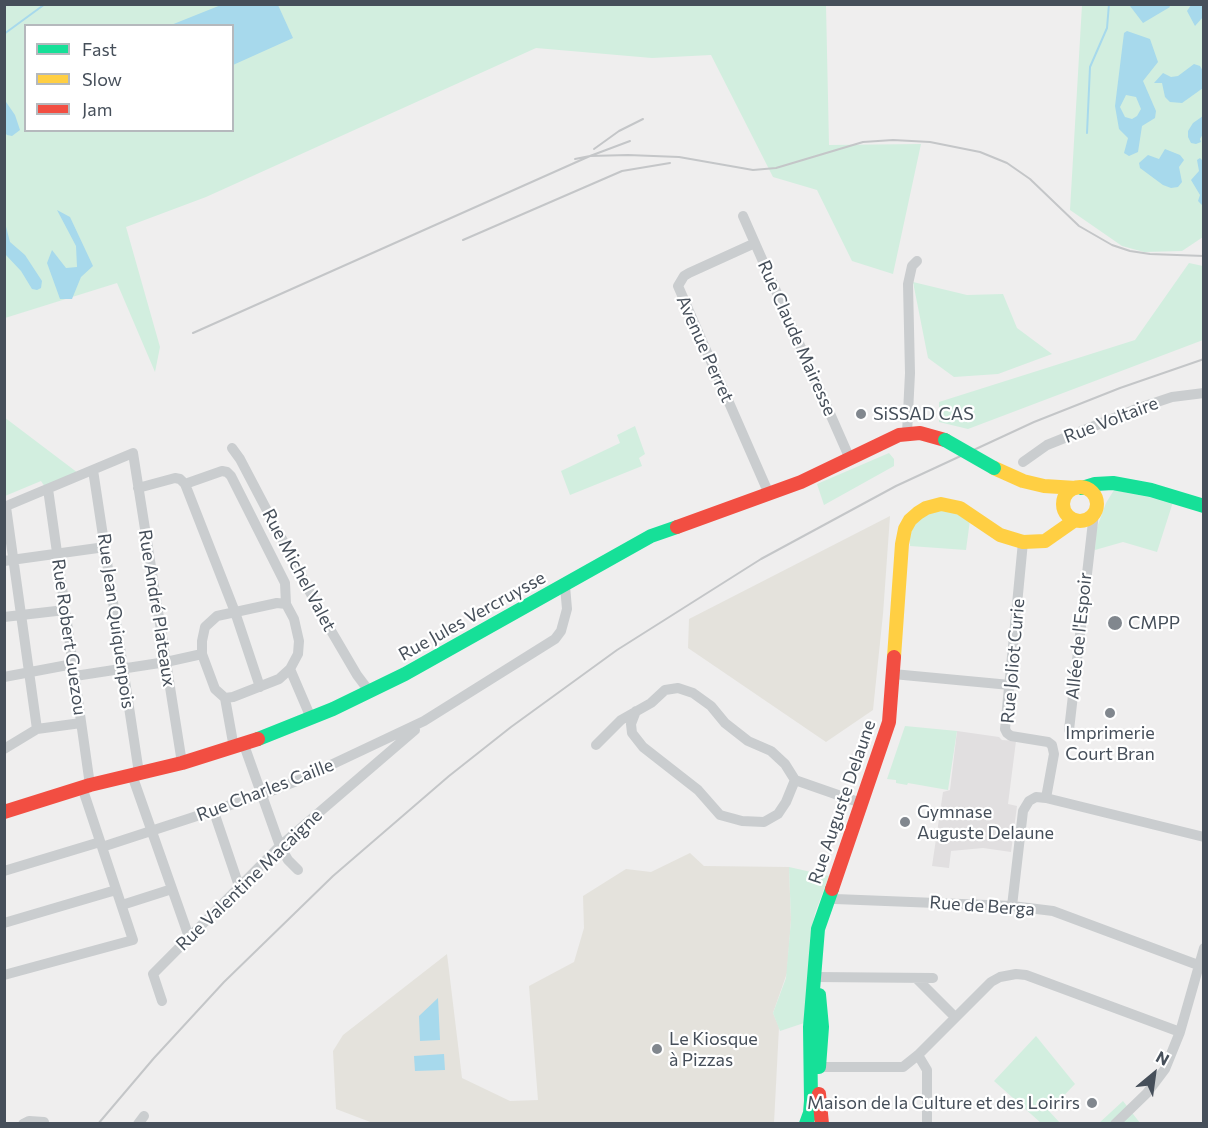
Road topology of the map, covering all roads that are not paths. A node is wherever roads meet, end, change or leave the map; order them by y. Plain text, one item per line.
1 (743, 216) dead end
2 (755, 243) junction
3 (917, 261) dead end
4 (1203, 393) edge
5 (907, 434) junction
6 (232, 448) dead end
7 (850, 459) junction
8 (1023, 462) dead end
9 (93, 470) junction
10 (185, 484) junction
11 (1127, 485) junction
12 (1044, 486) junction
13 (138, 488) junction
14 (1079, 488) junction
15 (48, 489) junction
16 (769, 494) junction
17 (1203, 506) edge
18 (5, 507) edge
19 (1095, 510) junction
20 (1071, 515) junction
21 (1023, 542) junction
22 (1089, 543) junction
23 (105, 547) junction
24 (57, 555) junction
25 (9, 561) edge
26 (565, 586) junction
27 (285, 604) junction
28 (65, 610) junction
29 (235, 612) junction
30 (21, 615) junction
31 (4, 617) edge
32 (202, 654) junction
33 (166, 662) junction
34 (73, 664) junction
35 (123, 668) junction
36 (290, 669) junction
37 (29, 671) junction
38 (893, 674) junction
39 (75, 676) junction
40 (4, 677) edge
41 (1010, 686) junction
42 (260, 687) junction
43 (369, 691) junction
44 (225, 698) junction
45 (636, 711) junction
46 (310, 718) junction
47 (424, 722) junction
48 (81, 723) junction
49 (37, 729) junction
50 (1069, 730) dead end
51 (596, 745) dead end
52 (239, 747) junction
53 (4, 749) edge
54 (182, 763) junction
55 (135, 774) junction
56 (795, 780) junction
57 (86, 786) junction
58 (261, 795) junction
59 (1046, 798) junction
60 (861, 803) junction
61 (4, 812) edge
62 (214, 812) junction
63 (152, 832) junction
64 (1203, 837) edge
65 (101, 845) junction
66 (280, 846) junction
67 (298, 870) dead end
68 (4, 871) edge
69 (239, 886) junction
70 (172, 889) junction
71 (116, 890) junction
72 (829, 897) junction
73 (122, 905) junction
74 (1012, 906) junction
75 (4, 923) edge
76 (189, 937) junction
77 (1203, 948) edge
78 (1198, 965) junction
79 (4, 975) edge
80 (815, 977) junction
81 (916, 978) junction
82 (933, 978) dead end
83 (162, 1001) dead end
84 (956, 1017) junction
85 (1180, 1032) junction
86 (914, 1058) junction
87 (815, 1067) junction
88 (44, 1122) edge
89 (23, 1124) edge
90 (806, 1124) edge
91 (822, 1124) edge
92 (927, 1124) edge
93 (1115, 1124) edge

1 - 2 street, Rue Claude Mairesse
2 - 7 street, Rue Claude Mairesse
2 - 16 street, Avenue Perret
3 - 5 street
4 - 8 street, Rue Voltaire
5 - 7 main road, Rue Jules Vercruysse
5 - 12 main road, Rue Jules Vercruysse, bridge
6 - 43 street, Rue Michel Valet
7 - 16 main road, Rue Jules Vercruysse
9 - 13 street, Rue André Plateaux
9 - 15 street
9 - 23 street, Rue Jean Quiquenpois
10 - 13 street
10 - 27 street
10 - 29 street
11 - 14 main road, Rue Jules Vercruysse
11 - 17 main road, Rue Jules Vercruysse
11 - 19 main road
12 - 14 main road, Rue Jules Vercruysse
12 - 20 main road
13 - 33 street, Rue André Plateaux
14 - 19 main road
14 - 20 main road
15 - 18 street
15 - 24 street, Rue Robert Guezou
16 - 26 main road, Rue Jules Vercruysse
18 - 25 street
19 - 20 main road
19 - 22 street, Allée de l'Espoir
20 - 21 main road
20 - 22 street
21 - 38 main road, Rue Auguste Delaune
21 - 41 street, Rue Joliot Curie
22 - 50 street, Allée de l'Espoir
23 - 24 street
23 - 35 street, Rue Jean Quiquenpois
24 - 25 street
24 - 28 street, Rue Robert Guezou
25 - 30 street
26 - 43 main road, Rue Jules Vercruysse
26 - 47 street
27 - 29 street
27 - 36 street
28 - 30 street
28 - 34 street, Rue Robert Guezou
29 - 32 street
29 - 42 street
30 - 31 street
30 - 37 street
32 - 33 street
32 - 44 street
33 - 35 street
33 - 54 street, Rue André Plateaux
34 - 37 street
34 - 39 street, Rue Robert Guezou
35 - 39 street
35 - 55 street, Rue Jean Quiquenpois
36 - 42 street
36 - 46 street
37 - 40 street
37 - 49 street
38 - 41 street
38 - 60 main road, Rue Auguste Delaune
39 - 48 street, Rue Robert Guezou
41 - 59 street, Rue Joliot Curie
42 - 44 street
43 - 46 main road, Rue Jules Vercruysse
44 - 52 street
45 - 51 street
45 - 56 street
45 - 56 street
46 - 52 main road, Rue Jules Vercruysse
47 - 58 street, Rue Charles Caille
47 - 66 street, Rue Valentine Macaigne
48 - 49 street
48 - 57 street, Rue Robert Guezou
49 - 53 street
52 - 54 main road, Rue Jules Vercruysse
52 - 58 street
54 - 55 main road, Rue Jules Vercruysse
55 - 57 main road, Rue Jules Vercruysse
55 - 63 street, Rue Jean Quiquenpois
56 - 60 street
57 - 61 main road, Rue Jules Vercruysse
57 - 65 street, Rue Robert Guezou
58 - 62 street, Rue Charles Caille
58 - 66 street
59 - 64 street
59 - 74 street
60 - 72 main road, Rue Auguste Delaune
62 - 63 street, Rue Charles Caille
62 - 69 street
63 - 65 street, Rue Charles Caille
63 - 70 street, Rue Jean Quiquenpois
65 - 68 street, Rue Charles Caille
65 - 71 street, Rue Robert Guezou
66 - 67 street
66 - 69 street, Rue Valentine Macaigne
69 - 76 street, Rue Valentine Macaigne
70 - 73 street
70 - 76 street, Rue Jean Quiquenpois
71 - 73 street, Rue Robert Guezou
71 - 75 street
72 - 74 street, Rue de Berga
72 - 80 main road, Rue Auguste Delaune
73 - 79 street, Rue Robert Guezou
74 - 78 street, Rue de Berga
76 - 83 street, Rue Valentine Macaigne
77 - 78 street
78 - 85 street
80 - 81 street
80 - 87 main road, Rue Auguste Delaune
81 - 82 street
81 - 84 street
84 - 85 street
84 - 86 street
85 - 93 street
86 - 87 street
86 - 92 street
87 - 90 main road, Rue Auguste Delaune
87 - 91 main road, Rue Auguste Delaune
88 - 89 street

